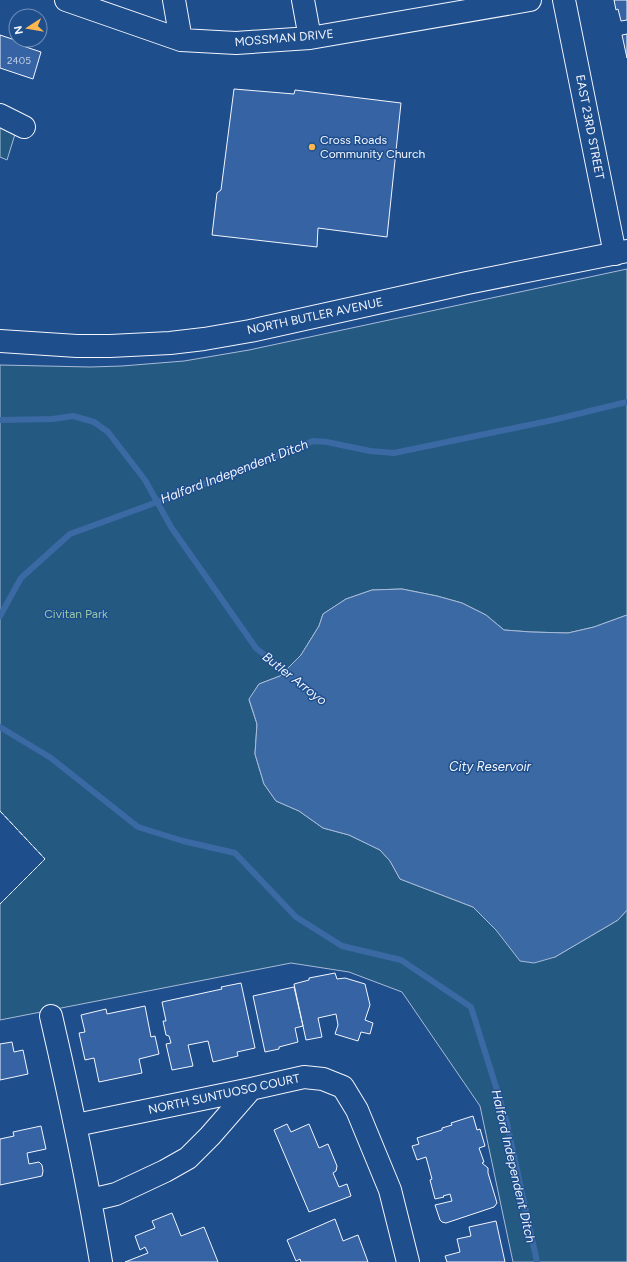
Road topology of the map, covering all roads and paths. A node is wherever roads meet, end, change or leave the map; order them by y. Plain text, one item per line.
1 (66, 0) edge
2 (174, 0) edge
3 (303, 0) edge
4 (530, 0) edge
5 (564, 0) edge
6 (436, 8) edge
7 (310, 38) junction
8 (181, 40) junction
9 (0, 115) edge
10 (24, 127) dead end
11 (621, 252) edge
12 (0, 341) edge
13 (51, 1016) dead end
14 (251, 1089) junction
15 (76, 1125) junction
16 (91, 1200) junction
17 (101, 1262) edge
18 (408, 1262) edge

1 - 8 street, MOSSMAN DRIVE
2 - 8 street
3 - 7 street
4 - 6 street, MOSSMAN DRIVE
5 - 11 street, EAST 23RD STREET
6 - 7 street, MOSSMAN DRIVE
7 - 8 street, MOSSMAN DRIVE
9 - 10 street
11 - 12 street, NORTH BUTLER AVENUE
13 - 15 street
14 - 15 street, NORTH SUNTUOSO COURT
14 - 16 street
14 - 18 street, NORTH SUNTUOSO COURT
15 - 16 street
16 - 17 street

